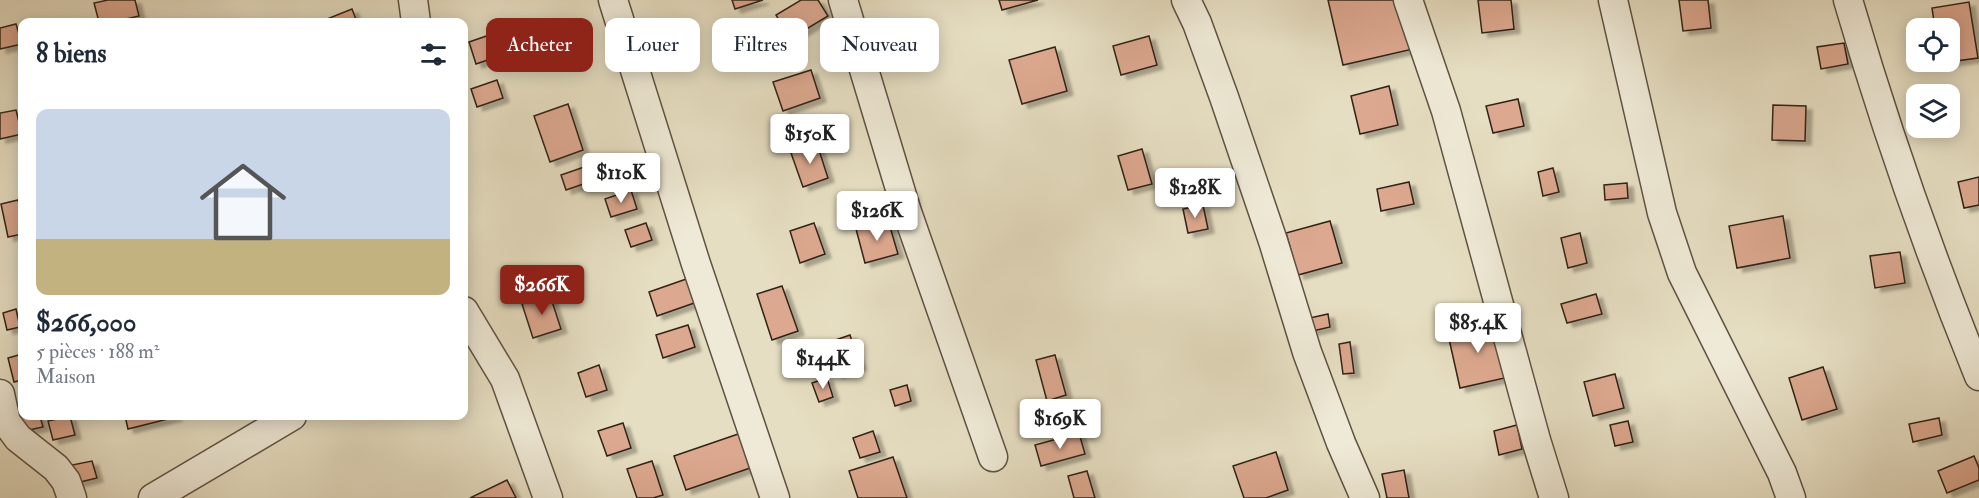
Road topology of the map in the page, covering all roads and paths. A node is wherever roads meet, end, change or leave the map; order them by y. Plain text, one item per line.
1 (413, 0) edge
2 (613, 0) edge
3 (843, 0) edge
4 (1186, 0) edge
5 (1407, 0) edge
6 (1613, 0) edge
7 (1848, 0) edge
8 (415, 18) edge
9 (468, 318) edge
10 (1979, 376) edge
11 (0, 394) edge
12 (284, 420) edge
13 (993, 457) dead end
14 (72, 498) edge
15 (153, 498) edge
16 (548, 498) edge
17 (775, 498) edge
18 (1365, 498) edge
19 (1554, 498) edge
20 (1791, 498) edge

1 - 8 street
2 - 17 street
3 - 13 street
4 - 18 street
5 - 19 street
6 - 20 street
7 - 10 street
9 - 16 street
11 - 14 street
12 - 15 street

